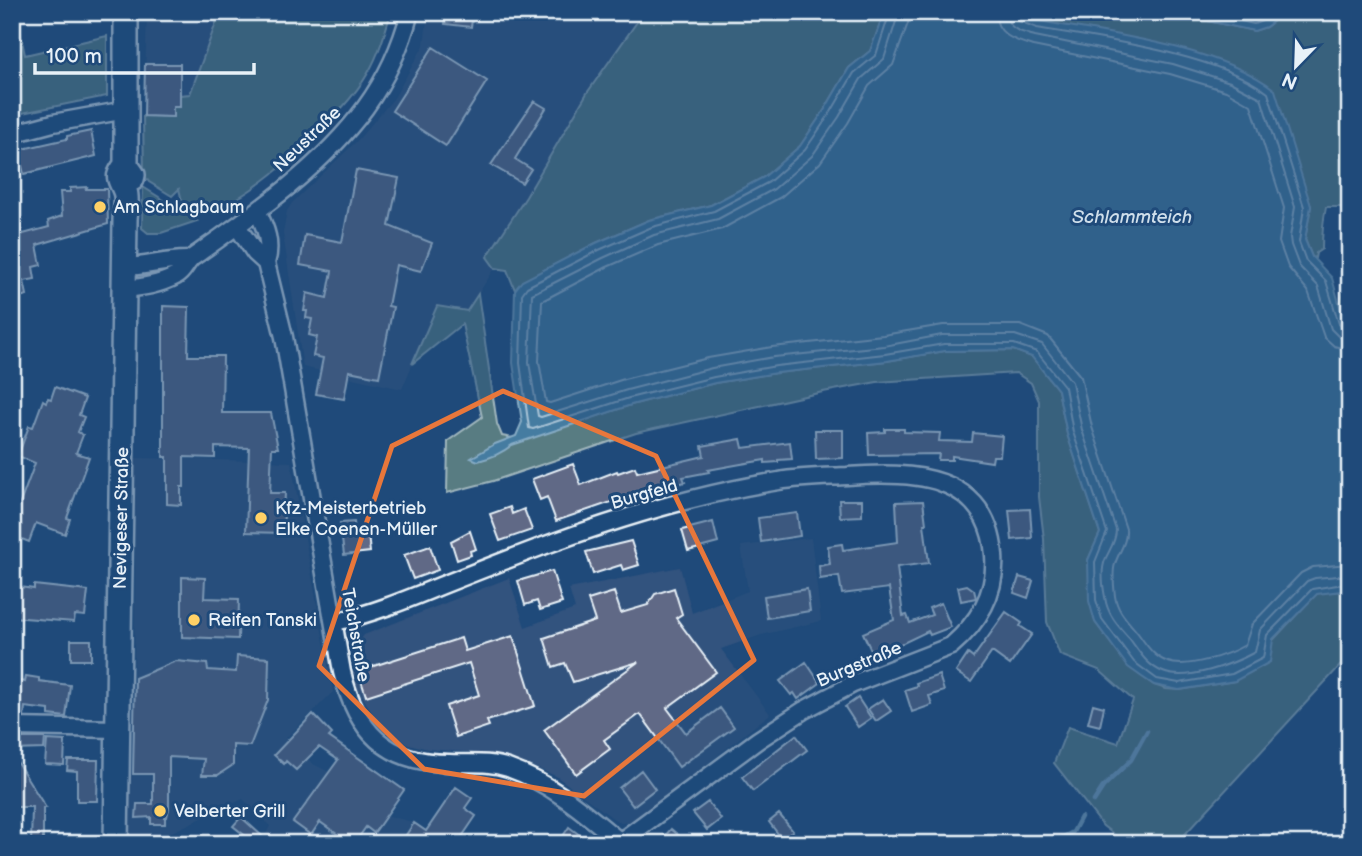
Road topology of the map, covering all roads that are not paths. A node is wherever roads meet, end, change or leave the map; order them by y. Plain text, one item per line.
1 (126, 12) edge
2 (410, 12) edge
3 (126, 110) junction
4 (12, 134) edge
5 (257, 211) junction
6 (237, 226) junction
7 (266, 262) junction
8 (125, 278) junction
9 (972, 501) joint
10 (335, 622) junction
11 (12, 727) edge
12 (118, 729) junction
13 (618, 843) edge
14 (116, 844) edge

1 - 3 main road, Nevigeser Straße
2 - 5 street, Neustraße
3 - 4 street
3 - 8 main road, Nevigeser Straße
5 - 6 street, Neustraße
5 - 7 street, Teichstraße
6 - 7 street, Teichstraße
6 - 8 street, Neustraße
7 - 10 street, Teichstraße
8 - 12 main road, Nevigeser Straße
9 - 10 street, Burgfeld
9 - 13 street, Burgstraße
10 - 13 street, Teichstraße
11 - 12 street
12 - 14 main road, Nevigeser Straße

